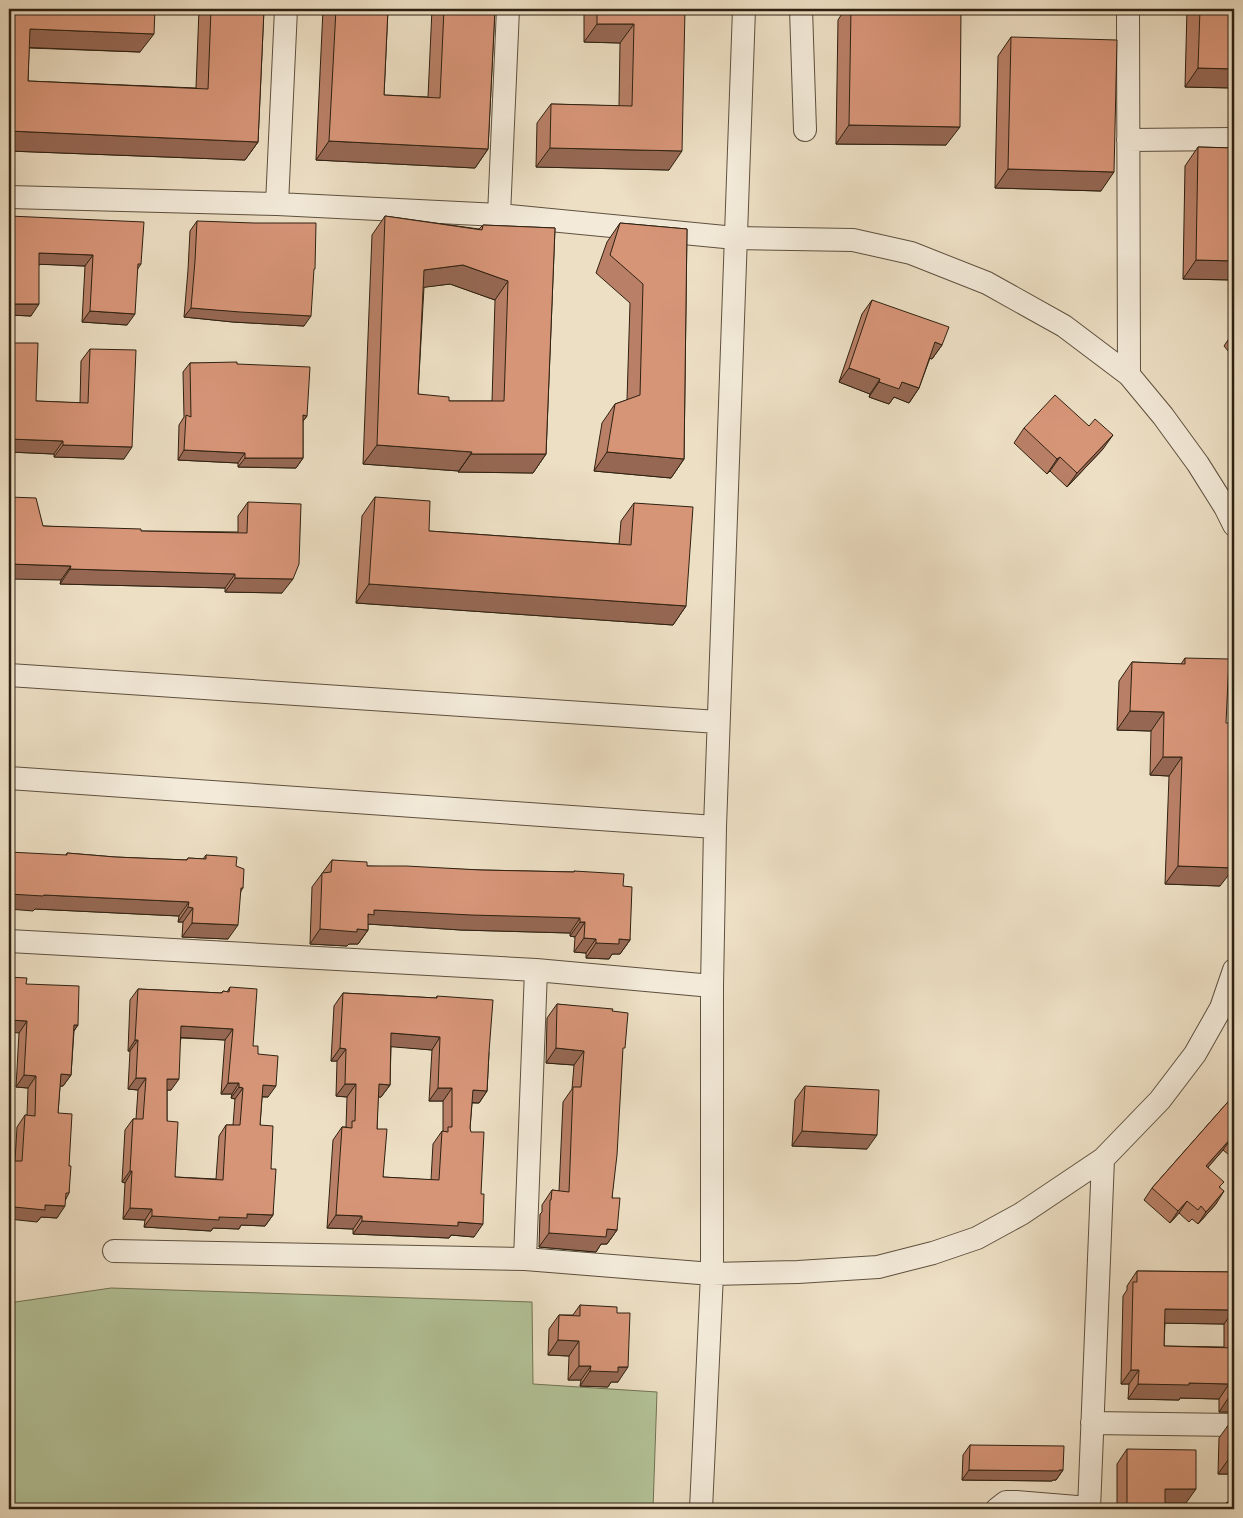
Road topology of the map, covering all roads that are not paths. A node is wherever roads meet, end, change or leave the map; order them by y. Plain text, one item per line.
1 (286, 9) edge
2 (508, 9) edge
3 (744, 9) edge
4 (801, 9) edge
5 (1128, 9) edge
6 (805, 130) dead end
7 (1234, 139) edge
8 (1128, 140) junction
9 (9, 197) edge
10 (276, 204) junction
11 (499, 215) junction
12 (735, 238) junction
13 (1129, 375) junction
14 (1234, 525) edge
15 (9, 675) edge
16 (718, 722) junction
17 (9, 778) edge
18 (715, 828) junction
19 (9, 941) edge
20 (536, 970) junction
21 (1234, 970) edge
22 (712, 986) junction
23 (1103, 1159) junction
24 (114, 1251) dead end
25 (525, 1259) junction
26 (712, 1274) junction
27 (1092, 1424) junction
28 (1234, 1425) edge
29 (701, 1509) edge
30 (997, 1509) edge
31 (1089, 1509) edge

1 - 10 street
2 - 11 street
3 - 12 street
4 - 6 street
5 - 8 street
7 - 8 street
8 - 13 street
9 - 10 street
10 - 11 street
11 - 12 street
12 - 13 street
12 - 16 street
13 - 14 street
15 - 16 street
16 - 18 street
17 - 18 street
18 - 22 street
19 - 20 street
20 - 22 street
20 - 25 street
21 - 23 street
22 - 26 street
23 - 26 street
23 - 27 street
24 - 25 street
25 - 26 street
26 - 29 street
27 - 28 street
27 - 31 street
30 - 31 street

